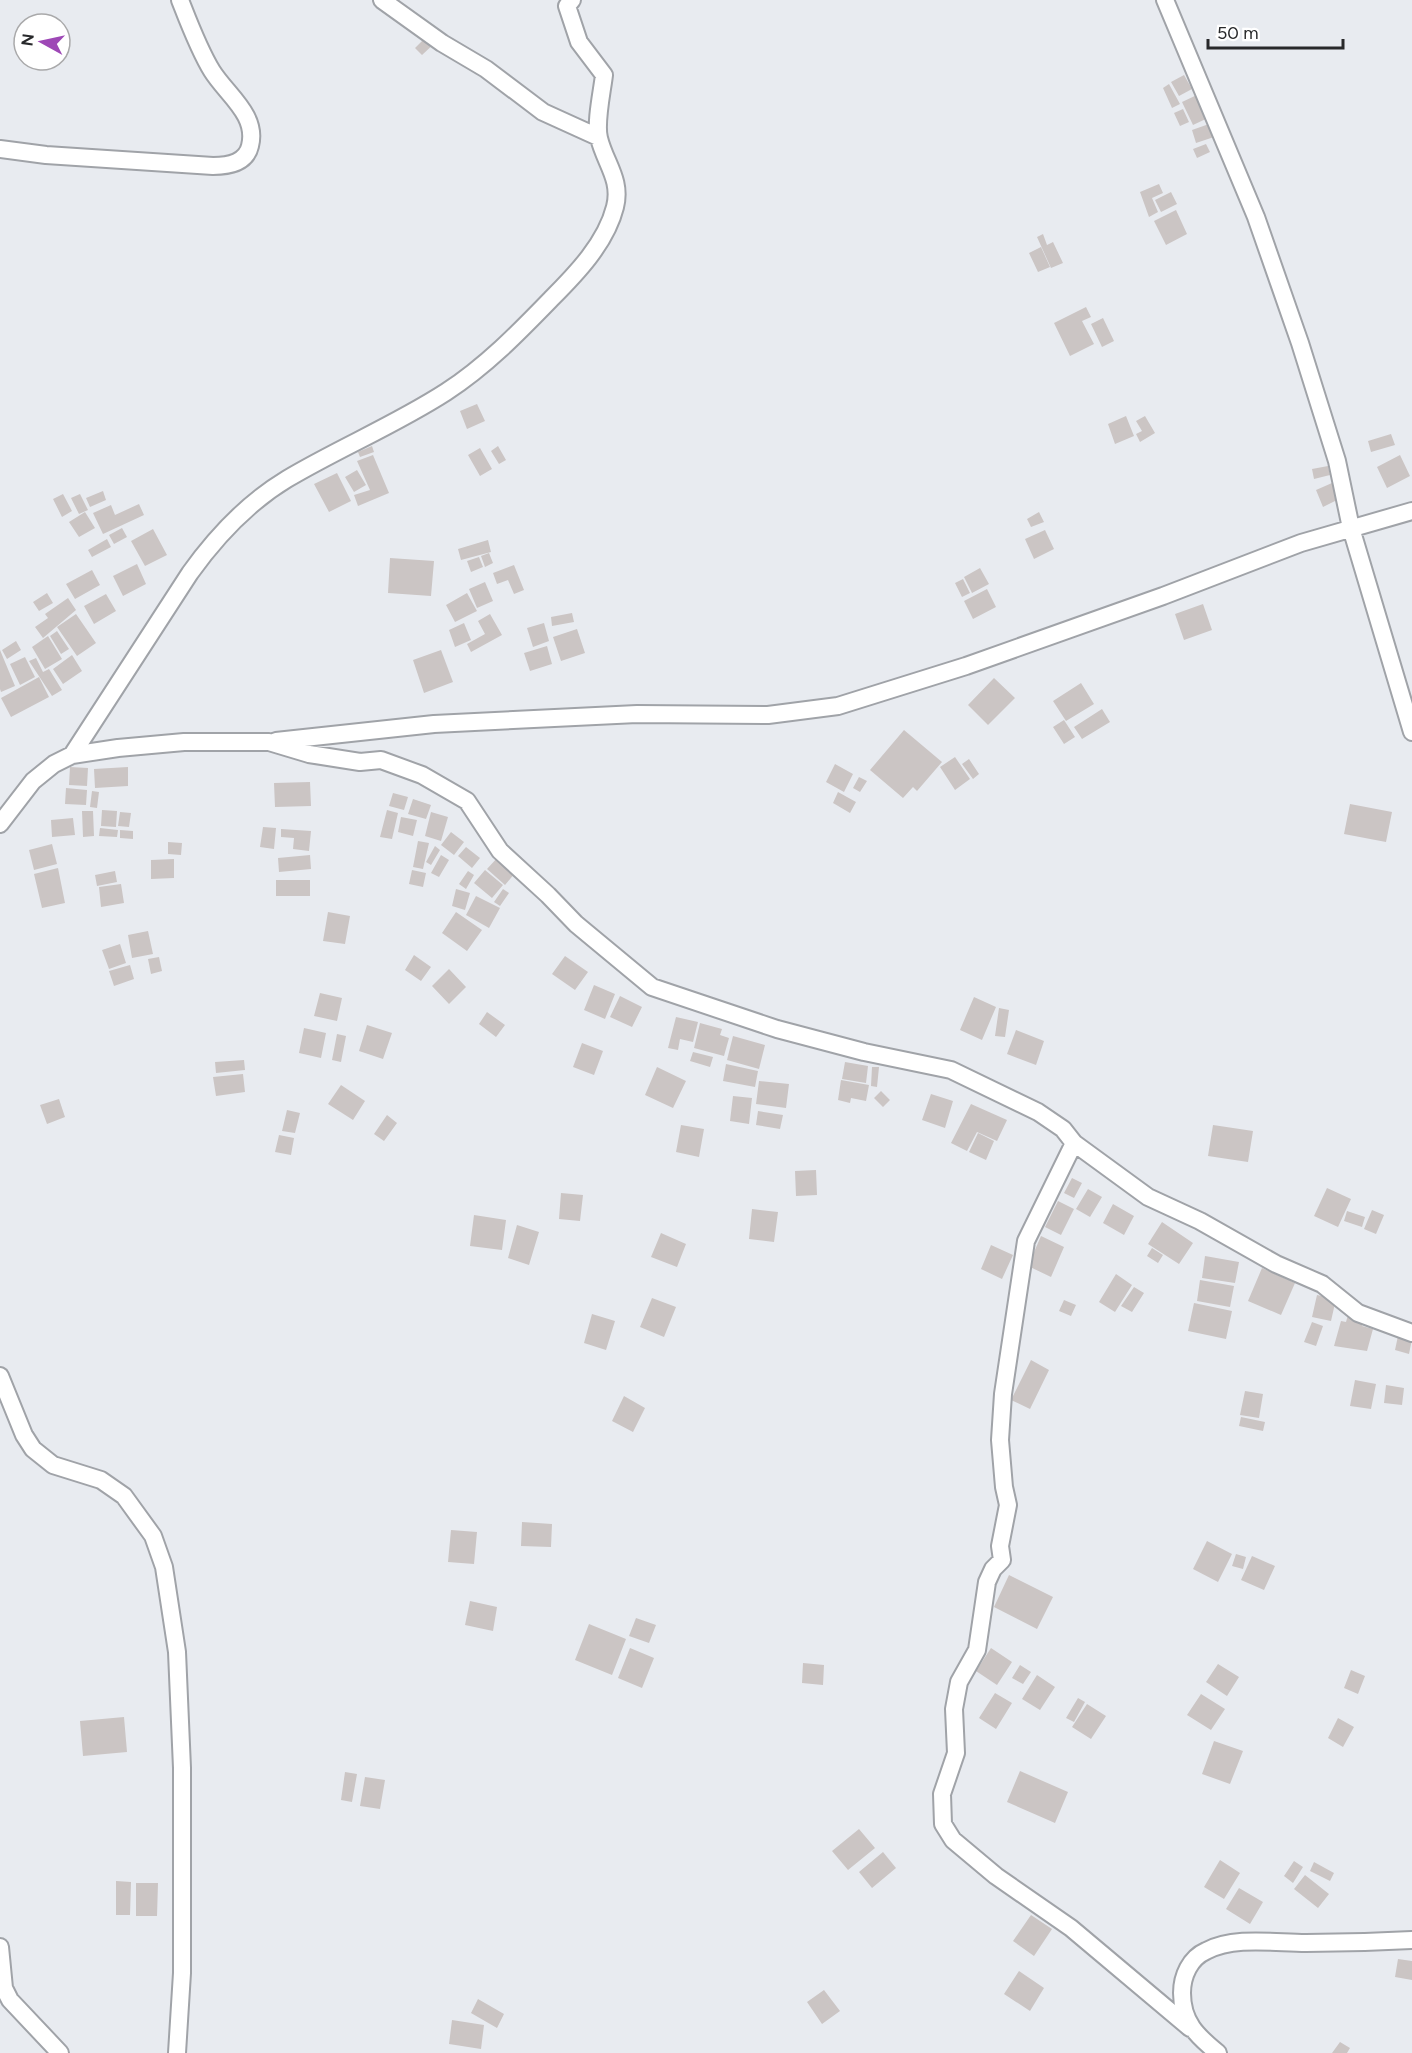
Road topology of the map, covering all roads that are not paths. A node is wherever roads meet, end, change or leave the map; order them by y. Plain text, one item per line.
1 (180, 0) edge
2 (382, 0) edge
3 (1165, 0) edge
4 (567, 2) edge
5 (598, 137) junction
6 (0, 149) edge
7 (1412, 511) edge
8 (1351, 528) junction
9 (1412, 732) edge
10 (269, 742) junction
11 (72, 754) junction
12 (0, 824) edge
13 (1074, 1143) junction
14 (1412, 1333) edge
15 (0, 1376) edge
16 (1412, 1941) edge
17 (0, 1947) edge
18 (1190, 2028) junction
19 (60, 2053) edge
20 (177, 2053) edge
21 (1218, 2053) edge

1 - 6 street
2 - 5 street
3 - 8 street
4 - 5 street
5 - 11 street
7 - 8 street
8 - 9 street
8 - 10 street
10 - 11 street
10 - 13 street
11 - 12 street
13 - 14 street
13 - 18 street
15 - 20 street
16 - 18 street
17 - 19 street
18 - 21 street

